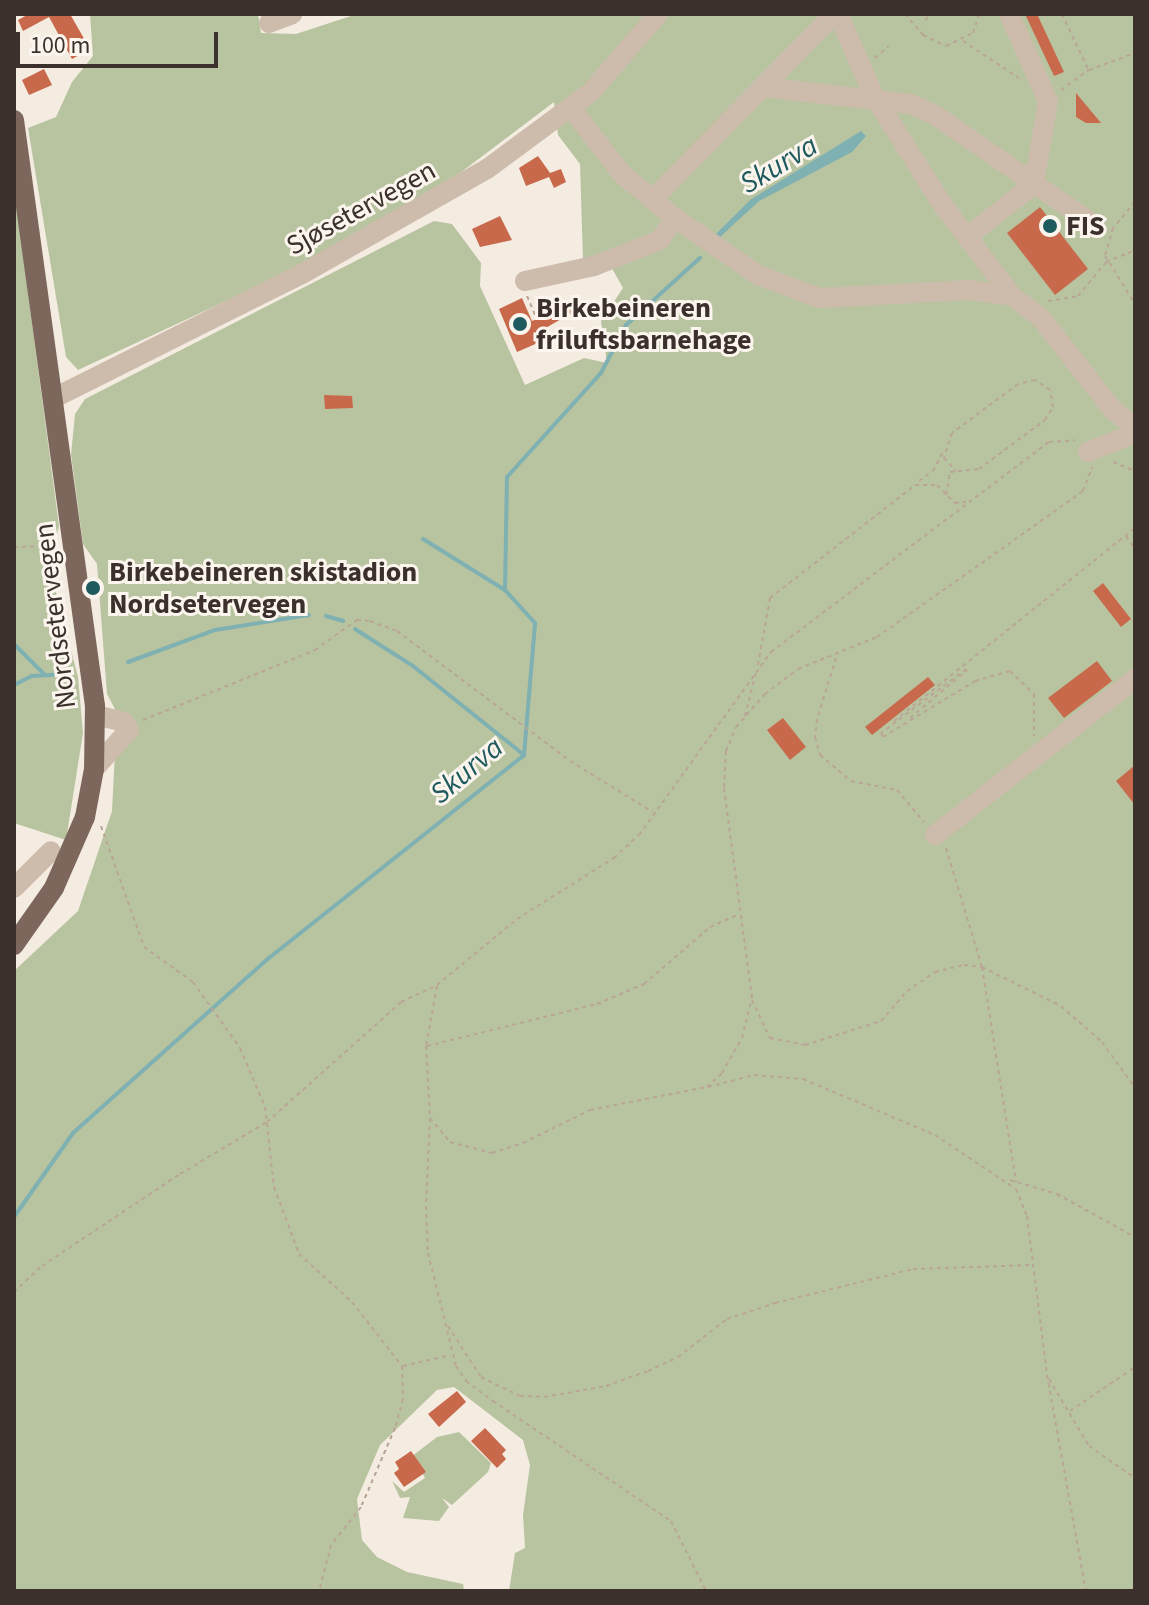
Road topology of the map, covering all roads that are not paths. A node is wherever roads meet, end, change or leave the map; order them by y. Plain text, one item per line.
1 (292, 14) edge
2 (658, 14) edge
3 (836, 14) edge
4 (1009, 14) edge
5 (269, 23) dead end
6 (763, 87) junction
7 (874, 96) junction
8 (571, 108) junction
9 (14, 120) edge
10 (1034, 184) junction
11 (652, 200) junction
12 (675, 218) junction
13 (1090, 222) dead end
14 (967, 237) junction
15 (525, 281) road end
16 (1020, 300) junction
17 (54, 398) junction
18 (1135, 430) edge
19 (1088, 452) road end
20 (1135, 679) edge
21 (95, 715) junction
22 (94, 769) junction
23 (935, 835) road end
24 (51, 851) dead end
25 (14, 888) edge
26 (14, 945) edge

1 - 5 street
2 - 8 street, Sjøsetervegen
3 - 6 street
3 - 7 street
4 - 10 street
6 - 7 street
6 - 11 street
7 - 10 street
7 - 14 street
8 - 11 street
8 - 17 street, Sjøsetervegen
9 - 17 main road, Nordsetervegen
10 - 13 street
10 - 14 street
11 - 12 street
12 - 15 street
12 - 16 street
14 - 16 street
16 - 18 street
17 - 21 main road, Nordsetervegen
18 - 19 street
20 - 23 street
21 - 22 main road, Nordsetervegen
21 - 22 street
22 - 26 main road, Nordsetervegen
24 - 25 street

